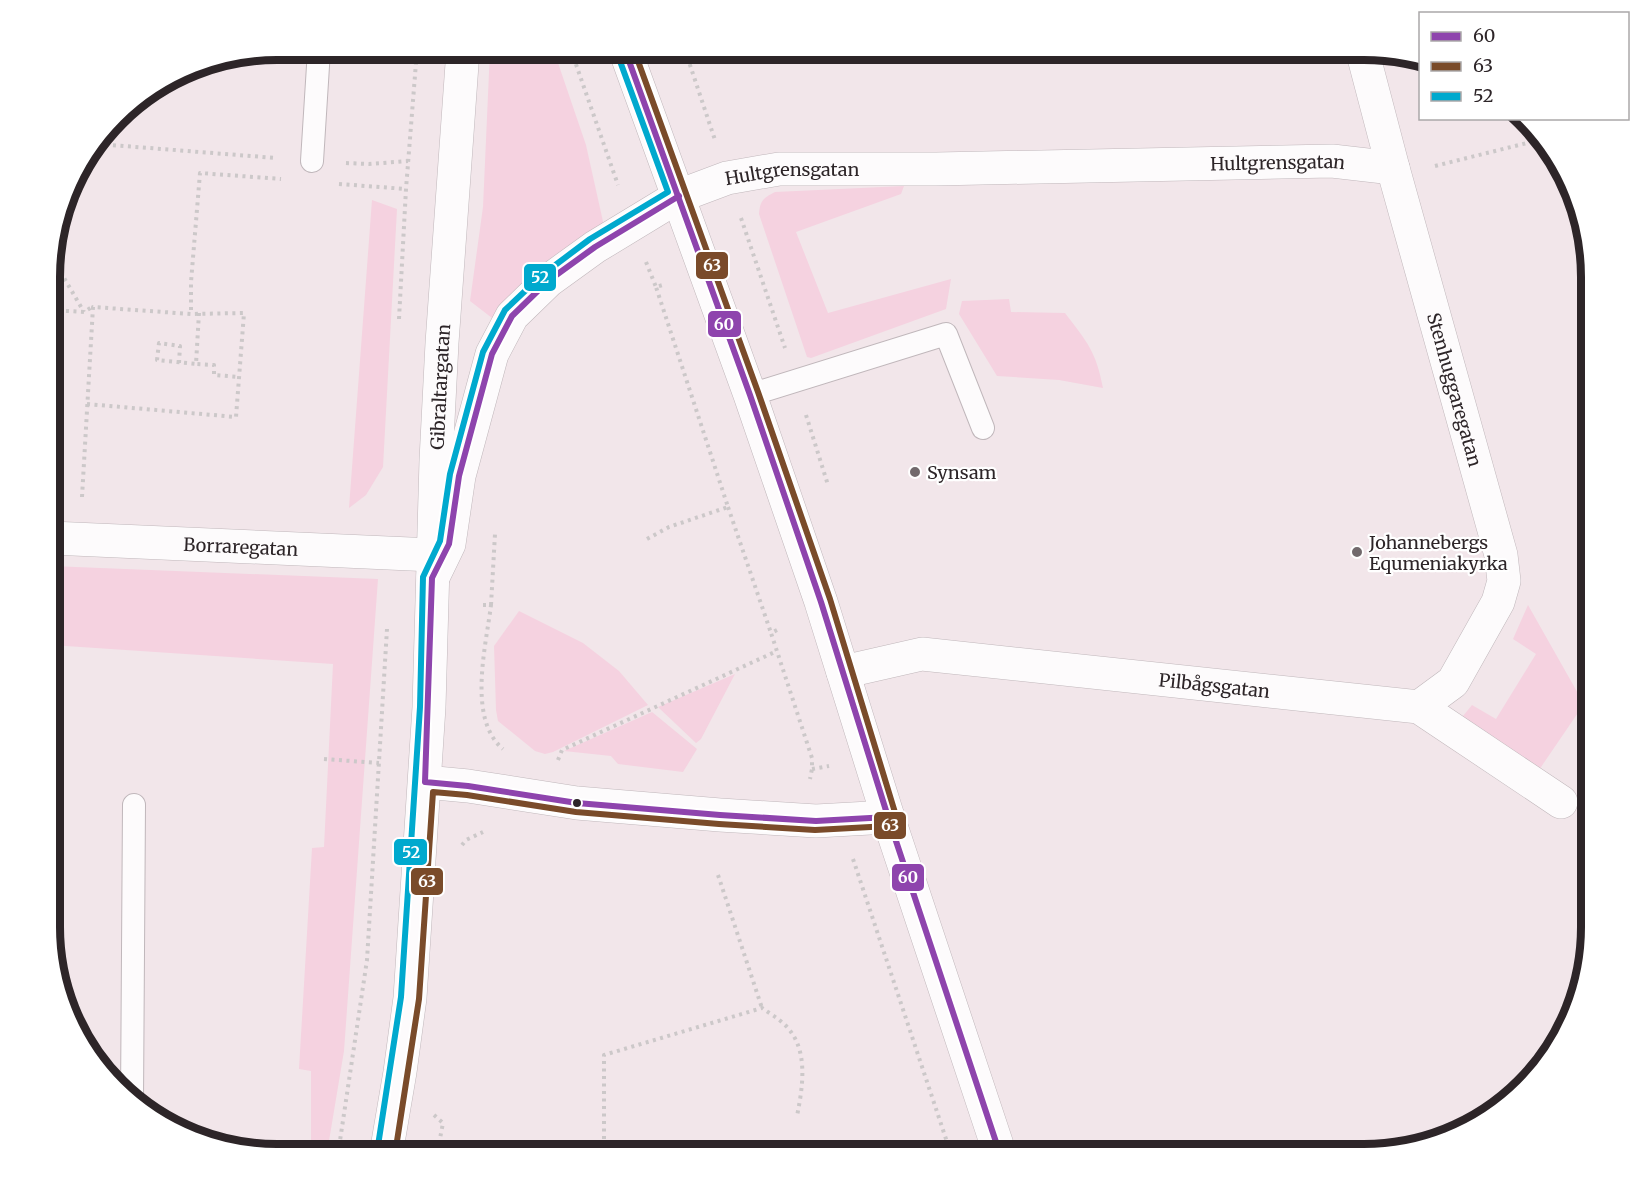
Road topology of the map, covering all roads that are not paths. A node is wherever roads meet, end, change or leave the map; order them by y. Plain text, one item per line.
1 (318, 60) edge
2 (462, 60) edge
3 (629, 60) edge
4 (1365, 60) edge
5 (312, 161) dead end
6 (1394, 172) junction
7 (679, 196) junction
8 (750, 395) junction
9 (983, 428) dead end
10 (67, 539) edge
11 (432, 567) junction
12 (843, 672) junction
13 (1419, 707) junction
14 (425, 782) junction
15 (1561, 802) dead end
16 (134, 805) dead end
17 (888, 817) junction
18 (132, 1088) edge
19 (388, 1144) edge
20 (997, 1144) edge

1 - 5 lane
2 - 11 street, Gibraltargatan
3 - 7 street
4 - 6 street, Stenhuggaregatan
6 - 7 street, Hultgrensgatan
6 - 13 street, Stenhuggaregatan
7 - 8 street
7 - 11 street, Hultgrensgatan
8 - 9 lane
8 - 12 street
10 - 11 street, Borraregatan
11 - 14 street, Gibraltargatan
12 - 13 street, Pilbågsgatan
12 - 17 street
13 - 15 street, Pilbågsgatan
14 - 17 street
14 - 19 street, Gibraltargatan
16 - 18 lane
17 - 20 street

